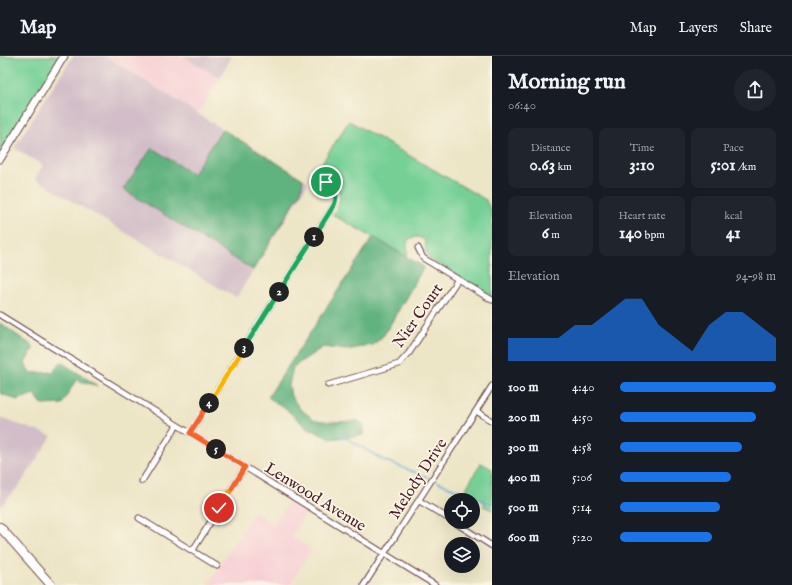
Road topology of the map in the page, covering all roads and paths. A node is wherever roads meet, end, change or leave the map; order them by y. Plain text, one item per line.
1 (64, 56) edge
2 (0, 159) edge
3 (316, 182) dead end
4 (418, 248) dead end
5 (458, 279) junction
6 (492, 300) edge
7 (0, 315) edge
8 (328, 385) dead end
9 (492, 386) edge
10 (476, 411) junction
11 (492, 421) edge
12 (177, 425) junction
13 (190, 433) junction
14 (245, 467) junction
15 (142, 481) dead end
16 (418, 500) junction
17 (444, 516) edge
18 (139, 518) dead end
19 (0, 527) edge
20 (465, 529) edge
21 (492, 546) edge
22 (193, 550) junction
23 (384, 553) junction
24 (217, 566) dead end
25 (51, 585) edge
26 (364, 585) edge
27 (435, 585) edge

1 - 2 main road
3 - 13 street
4 - 5 street
5 - 6 street
5 - 8 street, Nier Court
7 - 12 street, Lenwood Avenue
9 - 10 street, Melody Drive
10 - 11 street
10 - 16 street, Melody Drive
12 - 13 street, Lenwood Avenue
12 - 15 street
13 - 14 street, Lenwood Avenue
14 - 22 street
14 - 23 street, Lenwood Avenue
16 - 17 street
16 - 23 street, Melody Drive
18 - 22 street
19 - 25 main road
20 - 21 street
22 - 24 street
23 - 26 street, Melody Drive
23 - 27 street, Lenwood Avenue

